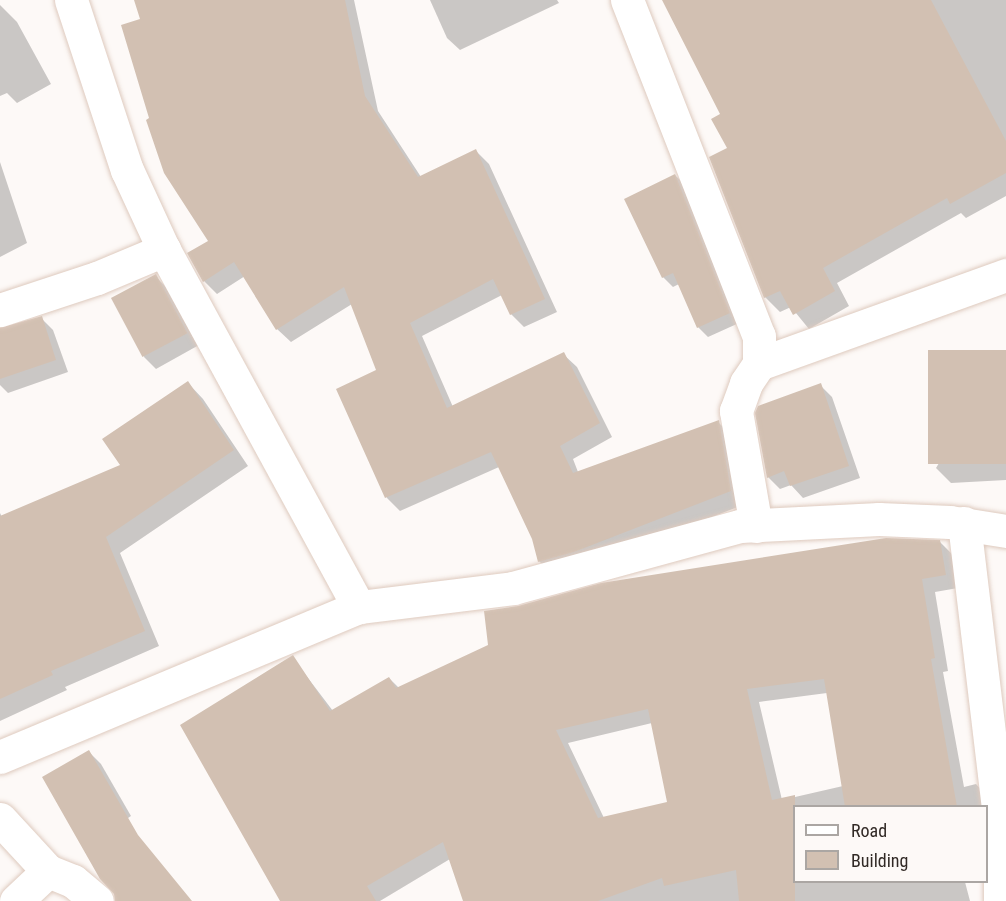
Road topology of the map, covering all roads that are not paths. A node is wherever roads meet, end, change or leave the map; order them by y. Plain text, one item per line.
1 (71, 0) edge
2 (627, 0) edge
3 (164, 250) junction
4 (1006, 274) edge
5 (0, 310) edge
6 (759, 364) junction
7 (964, 524) junction
8 (756, 526) junction
9 (1006, 531) edge
10 (359, 607) junction
11 (0, 757) edge
12 (0, 819) edge
13 (48, 870) junction
14 (16, 901) edge
15 (97, 901) edge
16 (1000, 901) edge

1 - 3 street
2 - 6 street
3 - 5 street
3 - 10 street
4 - 6 street
6 - 8 street
7 - 8 street
7 - 9 street
7 - 16 street
8 - 10 street
10 - 11 street
12 - 13 street
13 - 14 street
13 - 15 street

